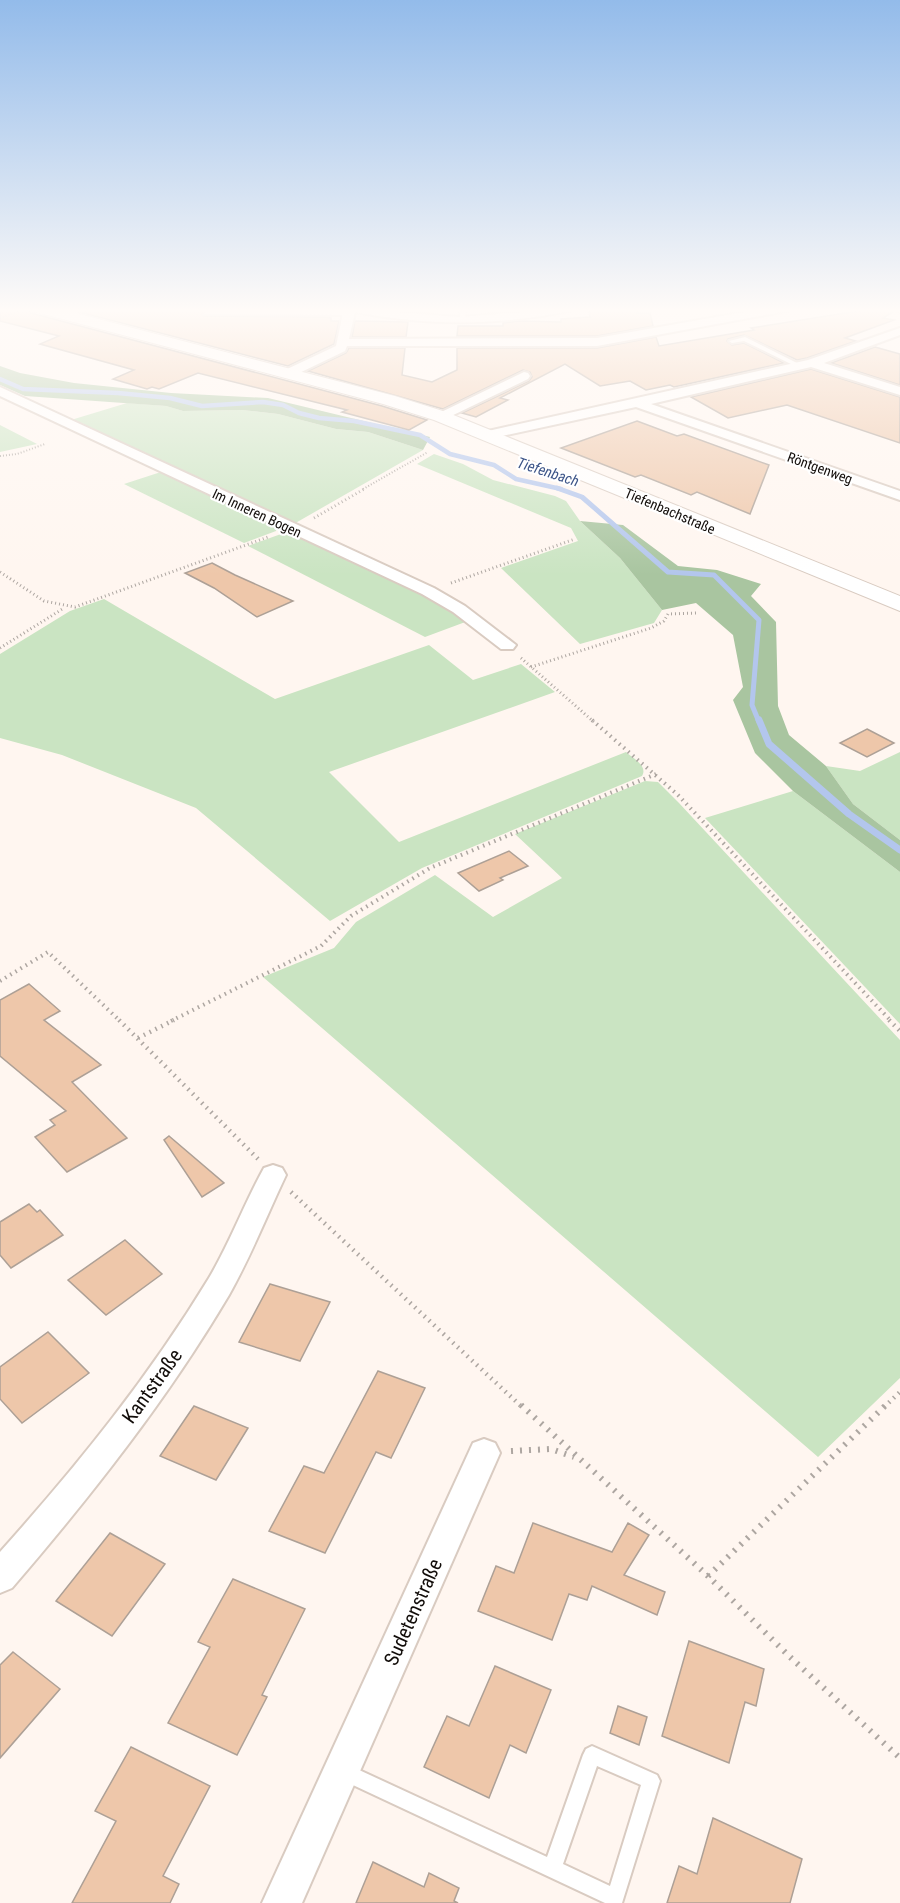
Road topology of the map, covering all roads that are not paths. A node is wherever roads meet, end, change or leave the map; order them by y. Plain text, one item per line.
1 (10, 397) edge
2 (377, 397) edge
3 (480, 397) edge
4 (669, 397) edge
5 (639, 404) junction
6 (440, 416) junction
7 (488, 435) junction
8 (900, 496) edge
9 (900, 604) edge
10 (507, 645) road end
11 (273, 1175) road end
12 (484, 1453) road end
13 (0, 1577) edge
14 (341, 1771) junction
15 (552, 1869) junction
16 (282, 1903) edge

1 - 10 street, Im Inneren Bogen
2 - 6 street, Tiefenbachstraße
3 - 6 street
4 - 5 street
5 - 7 street
5 - 8 street, Röntgenweg
6 - 7 street, Tiefenbachstraße
7 - 9 street, Tiefenbachstraße
11 - 13 street, Kantstraße
12 - 14 street, Sudetenstraße
14 - 15 lane
14 - 16 street, Sudetenstraße
15 - 15 lane

